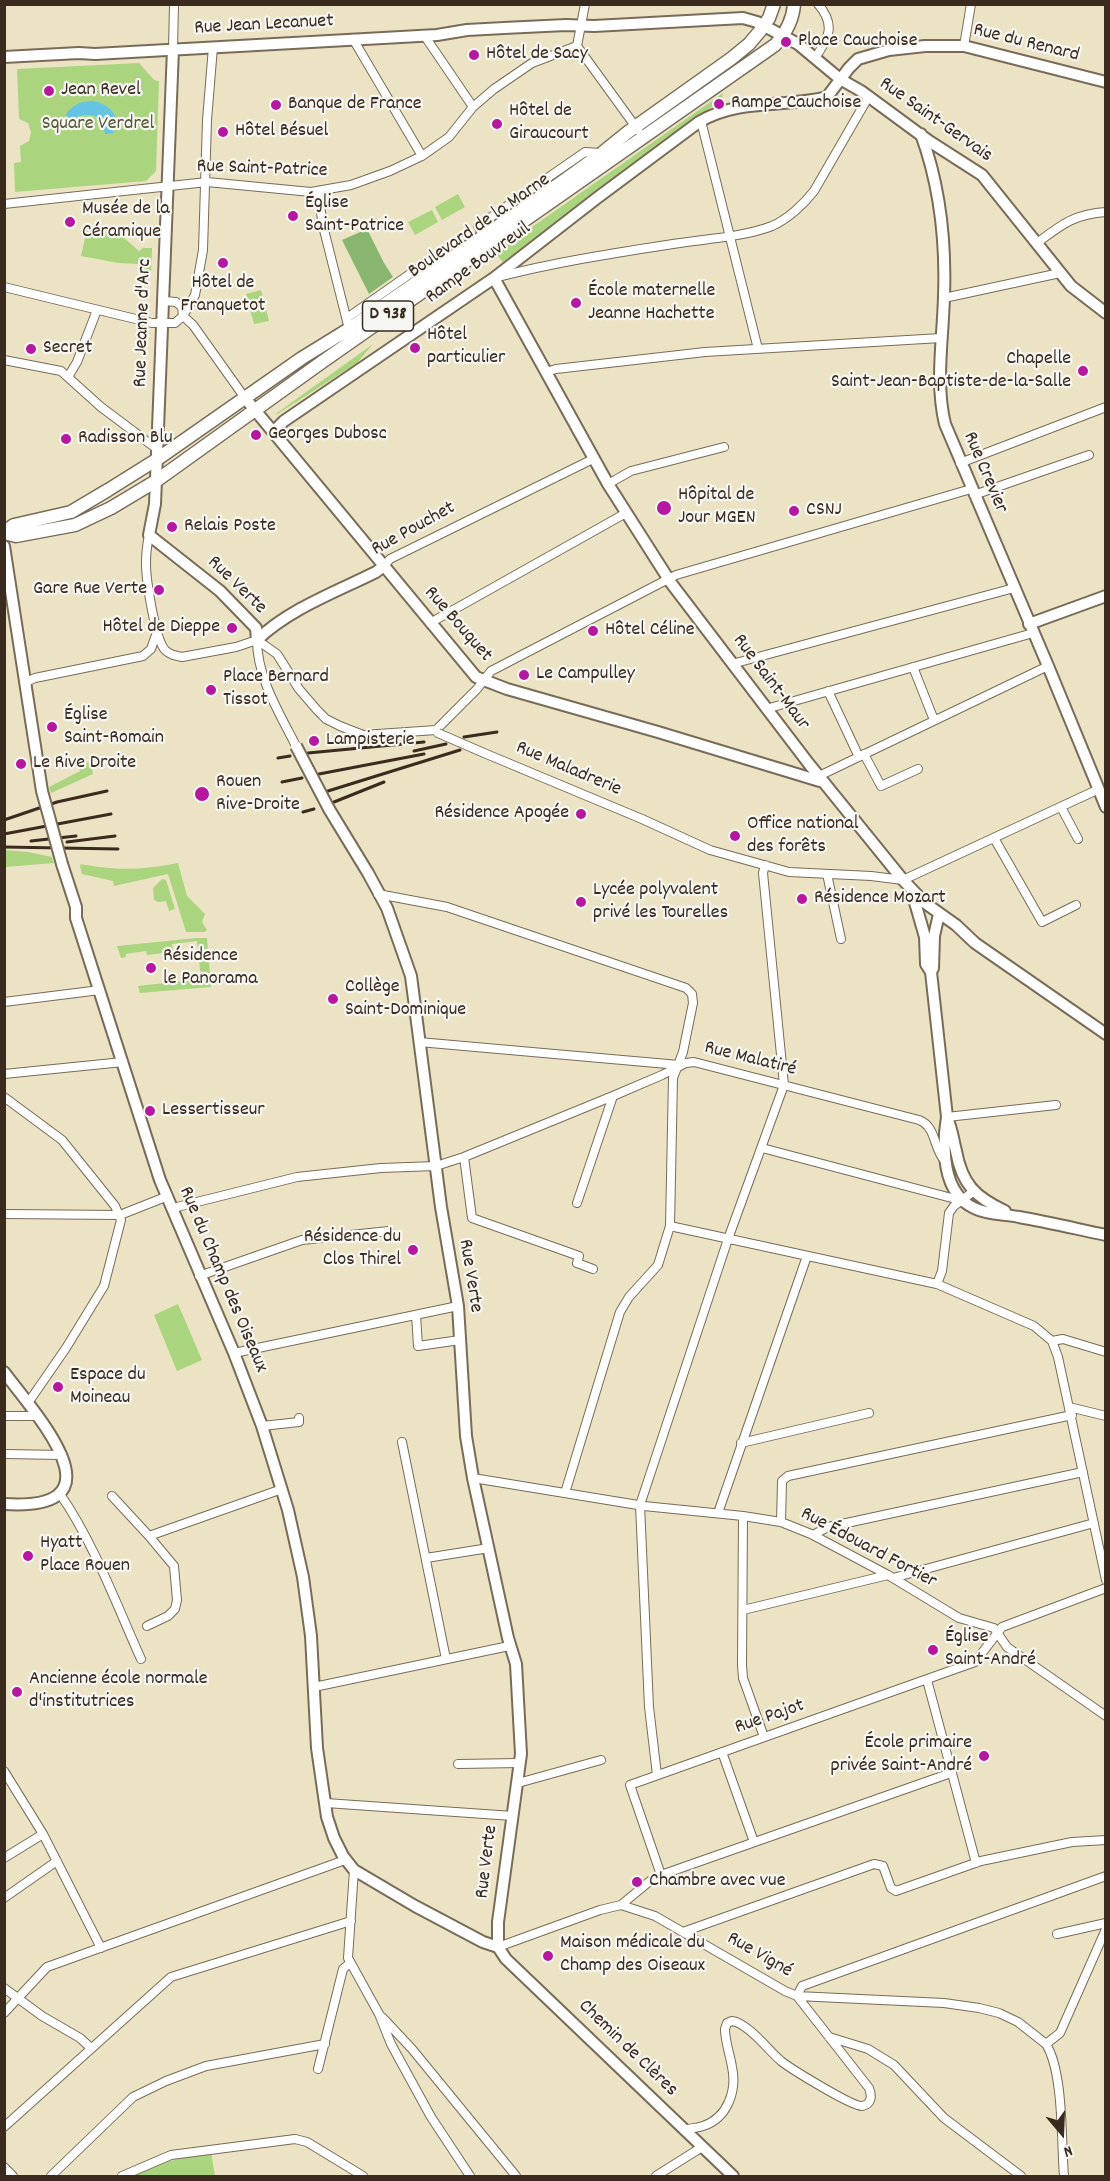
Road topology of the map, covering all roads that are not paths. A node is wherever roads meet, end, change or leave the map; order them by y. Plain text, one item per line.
1 (174, 4) edge
2 (585, 4) edge
3 (774, 4) edge
4 (794, 4) edge
5 (818, 4) edge
6 (971, 4) edge
7 (582, 25) junction
8 (774, 30) junction
9 (424, 35) junction
10 (353, 39) junction
11 (577, 46) junction
12 (964, 46) junction
13 (213, 47) junction
14 (173, 49) junction
15 (4, 57) edge
16 (815, 58) junction
17 (840, 79) junction
18 (1106, 82) edge
19 (869, 96) junction
20 (473, 107) junction
21 (702, 121) junction
22 (639, 131) junction
23 (921, 134) junction
24 (602, 153) junction
25 (422, 156) junction
26 (207, 182) junction
27 (168, 186) junction
28 (318, 192) junction
29 (4, 204) edge
30 (1106, 212) edge
31 (481, 231) junction
32 (730, 235) junction
33 (1037, 243) junction
34 (1059, 273) junction
35 (494, 278) junction
36 (4, 287) edge
37 (944, 298) junction
38 (164, 301) junction
39 (97, 310) junction
40 (1106, 313) edge
41 (183, 316) junction
42 (163, 323) junction
43 (348, 324) junction
44 (941, 338) junction
45 (758, 349) junction
46 (4, 360) edge
47 (546, 372) junction
48 (68, 377) junction
49 (245, 398) junction
50 (1106, 407) edge
51 (255, 410) junction
52 (274, 431) junction
53 (724, 447) dead end
54 (1089, 454) dead end
55 (156, 455) junction
56 (593, 459) junction
57 (960, 463) junction
58 (156, 482) junction
59 (608, 484) junction
60 (973, 492) junction
61 (626, 513) junction
62 (4, 532) edge
63 (149, 536) junction
64 (4, 546) edge
65 (384, 566) junction
66 (669, 580) junction
67 (1014, 588) junction
68 (1106, 596) edge
69 (430, 623) junction
70 (1031, 629) junction
71 (157, 633) junction
72 (257, 640) junction
73 (732, 664) junction
74 (1048, 666) junction
75 (914, 667) junction
76 (26, 682) junction
77 (484, 682) junction
78 (828, 691) junction
79 (766, 709) junction
80 (934, 720) junction
81 (437, 731) junction
82 (296, 747) joint
83 (861, 755) junction
84 (918, 769) dead end
85 (823, 780) junction
86 (1099, 789) junction
87 (1060, 807) junction
88 (1106, 807) edge
89 (994, 838) junction
90 (1078, 839) dead end
91 (765, 865) junction
92 (827, 874) junction
93 (903, 880) junction
94 (911, 890) junction
95 (377, 894) junction
96 (1076, 905) dead end
97 (939, 914) junction
98 (841, 939) dead end
99 (931, 972) junction
100 (100, 990) junction
101 (4, 1002) edge
102 (1106, 1034) edge
103 (419, 1042) junction
104 (123, 1062) junction
105 (679, 1065) junction
106 (4, 1074) edge
107 (784, 1085) junction
108 (612, 1096) junction
109 (4, 1097) edge
110 (1056, 1104) dead end
111 (947, 1117) junction
112 (762, 1148) junction
113 (464, 1157) junction
114 (947, 1161) junction
115 (436, 1166) junction
116 (959, 1169) junction
117 (974, 1191) junction
118 (168, 1196) junction
119 (963, 1201) junction
120 (577, 1203) dead end
121 (173, 1208) junction
122 (4, 1214) edge
123 (120, 1215) junction
124 (1016, 1216) junction
125 (670, 1226) junction
126 (389, 1231) dead end
127 (1106, 1235) edge
128 (728, 1239) junction
129 (807, 1256) junction
130 (593, 1269) dead end
131 (199, 1276) junction
132 (937, 1284) junction
133 (458, 1306) junction
134 (416, 1315) junction
135 (460, 1340) junction
136 (1052, 1341) junction
137 (1106, 1352) edge
138 (234, 1353) junction
139 (4, 1372) edge
140 (28, 1403) junction
141 (1071, 1411) junction
142 (869, 1413) dead end
143 (4, 1416) edge
144 (38, 1416) junction
145 (1106, 1416) edge
146 (299, 1418) dead end
147 (262, 1426) junction
148 (402, 1442) dead end
149 (741, 1443) junction
150 (4, 1454) edge
151 (62, 1455) junction
152 (1083, 1472) junction
153 (473, 1478) junction
154 (282, 1489) junction
155 (565, 1493) junction
156 (60, 1494) junction
157 (112, 1496) dead end
158 (4, 1504) edge
159 (640, 1505) junction
160 (718, 1513) junction
161 (743, 1516) junction
162 (781, 1522) junction
163 (1094, 1523) junction
164 (813, 1535) junction
165 (149, 1536) junction
166 (489, 1548) junction
167 (426, 1558) junction
168 (891, 1576) junction
169 (1106, 1580) edge
170 (1106, 1588) edge
171 (743, 1610) junction
172 (147, 1626) dead end
173 (997, 1632) junction
174 (509, 1646) junction
175 (141, 1659) dead end
176 (446, 1659) junction
177 (927, 1680) junction
178 (314, 1687) junction
179 (1106, 1716) edge
180 (764, 1737) junction
181 (722, 1752) junction
182 (601, 1760) dead end
183 (520, 1763) junction
184 (458, 1764) dead end
185 (4, 1771) edge
186 (951, 1773) junction
187 (657, 1775) junction
188 (518, 1782) junction
189 (326, 1803) junction
190 (513, 1816) junction
191 (43, 1834) junction
192 (1106, 1840) edge
193 (754, 1842) junction
194 (4, 1858) edge
195 (345, 1860) junction
196 (57, 1861) junction
197 (976, 1863) junction
198 (354, 1869) junction
199 (661, 1875) junction
200 (1106, 1876) edge
201 (4, 1898) edge
202 (621, 1905) junction
203 (351, 1921) junction
204 (1106, 1923) edge
205 (1105, 1929) edge
206 (683, 1932) junction
207 (1057, 1934) dead end
208 (498, 1947) junction
209 (101, 1948) junction
210 (350, 1963) junction
211 (4, 1988) edge
212 (797, 1996) junction
213 (19, 1998) junction
214 (4, 2013) edge
215 (379, 2014) junction
216 (829, 2037) junction
217 (325, 2044) junction
218 (1046, 2044) junction
219 (91, 2048) junction
220 (318, 2069) dead end
221 (4, 2127) edge
222 (684, 2130) junction
223 (702, 2147) junction
224 (4, 2167) edge
225 (13, 2176) edge
226 (51, 2176) edge
227 (122, 2176) edge
228 (363, 2176) edge
229 (470, 2176) edge
230 (516, 2176) edge
231 (656, 2176) edge
232 (733, 2176) edge
233 (1021, 2176) edge
234 (1064, 2176) edge

1 - 14 street, Rue Jeanne d'Arc
2 - 7 street
3 - 8 main road, D 938
4 - 8 main road, D 938
5 - 16 street
6 - 12 street
7 - 8 street, Rue Jean Lecanuet
7 - 9 street, Rue Jean Lecanuet
7 - 11 street
8 - 16 street, Rue Saint-Gervais
8 - 22 main road, Boulevard de la Marne / D 938
8 - 22 main road, Boulevard de la Marne / D 938
9 - 10 street, Rue Jean Lecanuet
9 - 20 street
10 - 13 street, Rue Jean Lecanuet
10 - 25 street
11 - 20 street, Rue Saint-Patrice
11 - 22 street
12 - 17 street, Rue du Renard
12 - 18 street, Rue du Renard
13 - 14 street, Rue Jean Lecanuet
13 - 26 street
14 - 15 street, Rue Jean Lecanuet
14 - 27 street, Rue Jeanne d'Arc
16 - 17 street, Rue Saint-Gervais
17 - 19 street, Rue Saint-Gervais
17 - 21 street
19 - 23 street, Rue Saint-Gervais
19 - 32 street
20 - 25 street, Rue Saint-Patrice
21 - 32 street
21 - 35 street, Rampe Bouvreuil
22 - 24 main road, Boulevard de la Marne / D 938
22 - 51 main road, Boulevard de la Marne / D 938
23 - 33 street, Rue Saint-Gervais
23 - 37 street, Rue Crevier
24 - 31 main road, Boulevard de la Marne / D 938
24 - 31 street, Boulevard de la Marne
25 - 28 street, Rue Saint-Patrice
26 - 27 street, Rue Saint-Patrice
26 - 28 street, Rue Saint-Patrice
26 - 41 street
27 - 29 street, Rue Saint-Patrice
27 - 38 street, Rue Jeanne d'Arc
28 - 43 street
30 - 33 street
31 - 43 main road, Boulevard de la Marne / D 938
32 - 35 street
32 - 45 street
33 - 34 street, Rue Saint-Gervais
34 - 37 street
34 - 40 street, Rue Saint-Gervais
35 - 47 street, Rue Saint-Maur
35 - 52 street, Rampe Bouvreuil
36 - 39 street
37 - 44 street, Rue Crevier
38 - 41 street
38 - 42 street, Rue Jeanne d'Arc
39 - 42 street
39 - 48 street
41 - 42 street
41 - 49 street
42 - 55 street, Rue Jeanne d'Arc
43 - 49 main road, Boulevard de la Marne / D 938
44 - 45 street
44 - 57 street, Rue Crevier
45 - 47 street
46 - 48 street
47 - 56 street, Rue Saint-Maur
48 - 55 street
49 - 51 street, Rue Bouquet
49 - 55 main road, Boulevard de la Marne / D 938
50 - 57 street
51 - 52 street, Rue Bouquet
51 - 58 main road, Boulevard de la Marne / D 938
52 - 65 street, Rue Bouquet
53 - 59 street
54 - 60 street
55 - 58 street, Rue Jeanne d'Arc
55 - 62 main road, Boulevard de la Marne / D 938
56 - 59 street, Rue Saint-Maur
56 - 65 street, Rue Pouchet
57 - 60 street, Rue Crevier
58 - 62 main road, Boulevard de la Marne / D 938
58 - 63 street, Rue Jeanne d'Arc
59 - 61 street, Rue Saint-Maur
60 - 66 street
60 - 67 street, Rue Crevier
61 - 66 street, Rue Saint-Maur
61 - 69 street
63 - 71 street
63 - 72 street, Rue Verte
64 - 76 street, Rue du Champ des Oiseaux
65 - 69 street, Rue Bouquet
65 - 72 street, Rue Pouchet
66 - 73 street, Rue Saint-Maur
66 - 77 street
67 - 70 street, Rue Crevier
67 - 73 street
68 - 70 street
69 - 77 street, Rue Bouquet
70 - 74 street, Rue Crevier
70 - 75 street
71 - 72 street
71 - 76 street
72 - 81 street, Rue Maladrerie
72 - 82 street, Rue Verte
73 - 79 street, Rue Saint-Maur
74 - 80 street
74 - 86 street, Rue Crevier
75 - 78 street
75 - 80 street
76 - 100 street, Rue du Champ des Oiseaux, bridge
77 - 81 street
77 - 85 street, Rue Bouquet
78 - 79 street
78 - 83 street
79 - 85 street, Rue Saint-Maur
80 - 83 street
81 - 91 street, Rue Maladrerie, bridge
82 - 95 street, Rue Verte, bridge
83 - 84 street
83 - 85 street
85 - 93 street, Rue Saint-Maur
86 - 87 street
86 - 88 street, Rue Crevier
87 - 89 street
87 - 90 street
89 - 93 street
89 - 96 street
91 - 92 street, Rue Maladrerie
91 - 107 street
92 - 93 street, Rue Maladrerie
92 - 98 street
93 - 94 street, Rue Saint-Maur
94 - 97 street, Rue Saint-Maur
94 - 99 street
95 - 103 street, Rue Verte
95 - 105 street
97 - 99 street
97 - 102 street, Rue Saint-Maur
99 - 111 street
100 - 101 street
100 - 104 street, Rue du Champ des Oiseaux
103 - 105 street
103 - 115 street, Rue Verte
104 - 106 street
104 - 118 street, Rue du Champ des Oiseaux
105 - 107 street, Rue Malatiré
105 - 108 street, Rue Malatiré
105 - 125 street
107 - 112 street
107 - 114 street, Rue Malatiré
108 - 113 street, Rue Malatiré
108 - 120 street
109 - 123 street
110 - 111 street
111 - 114 street
111 - 116 street
112 - 119 street
112 - 128 street
113 - 115 street, Rue Malatiré
113 - 130 street
114 - 116 street
114 - 119 street
115 - 121 street, Rue Malatiré
115 - 133 street, Rue Verte
116 - 117 street
117 - 119 street
117 - 124 street
118 - 121 street, Rue du Champ des Oiseaux
118 - 123 street
119 - 124 street
119 - 132 street
121 - 131 street, Rue du Champ des Oiseaux
122 - 123 street
123 - 140 street
124 - 127 street
125 - 128 street
125 - 155 street
126 - 131 street
128 - 129 street
128 - 159 street
129 - 132 street
129 - 149 street
131 - 138 street, Rue du Champ des Oiseaux
132 - 136 street
133 - 134 street
133 - 135 street, Rue Verte
134 - 135 street
134 - 138 street
135 - 153 street, Rue Verte
136 - 137 street
136 - 141 street
138 - 147 street, Rue du Champ des Oiseaux
139 - 140 street
140 - 144 street
141 - 145 street
141 - 152 street
141 - 162 street
142 - 149 street
143 - 144 street
144 - 151 street
146 - 147 street
147 - 154 street, Rue du Champ des Oiseaux
148 - 167 street
149 - 160 street
150 - 151 street
151 - 156 street
152 - 163 street
152 - 164 street
153 - 155 street, Rue Édouard Fortier
153 - 166 street, Rue Verte
154 - 165 street
154 - 178 street, Rue du Champ des Oiseaux
155 - 159 street, Rue Édouard Fortier
156 - 158 street
156 - 175 street
157 - 165 street
159 - 160 street, Rue Édouard Fortier
159 - 187 street
160 - 161 street, Rue Édouard Fortier
161 - 162 street, Rue Édouard Fortier
161 - 171 street
162 - 164 street, Rue Édouard Fortier
163 - 168 street
163 - 169 street
164 - 168 street, Rue Édouard Fortier
165 - 172 street
166 - 167 street
166 - 174 street, Rue Verte
167 - 176 street
168 - 171 street
168 - 173 street, Rue Édouard Fortier
170 - 173 street
171 - 180 street
173 - 177 street, Rue Pajot
173 - 179 street, Rue Édouard Fortier
174 - 176 street
174 - 183 street, Rue Verte
176 - 178 street
177 - 180 street, Rue Pajot
177 - 186 street
178 - 189 street, Rue du Champ des Oiseaux
180 - 181 street, Rue Pajot
181 - 187 street, Rue Pajot
181 - 193 street
182 - 188 street
183 - 184 street
183 - 188 street, Rue Verte
185 - 191 street
186 - 193 street
186 - 197 street
187 - 199 street, Rue Pajot
188 - 190 street, Rue Verte
189 - 190 street
189 - 195 street, Rue du Champ des Oiseaux
190 - 208 street, Rue Verte
191 - 194 street
191 - 196 street
192 - 197 street
193 - 199 street
195 - 198 street, Rue du Champ des Oiseaux
195 - 209 street
196 - 201 street
196 - 209 street
197 - 206 street
198 - 203 street
198 - 208 street, Rue du Champ des Oiseaux
199 - 202 street
200 - 212 street
202 - 206 street, Rue Vigné
202 - 208 street
203 - 210 street
203 - 219 street
204 - 207 street
205 - 218 street
206 - 212 street, Rue Vigné
208 - 222 street, Chemin de Clères
209 - 213 street
210 - 215 street
210 - 217 street
211 - 213 street
212 - 216 street
212 - 218 street, Rue Vigné
213 - 214 street
213 - 219 street
215 - 229 street
215 - 230 street
216 - 222 street
216 - 233 street
217 - 220 street
217 - 226 street
218 - 234 street
219 - 221 street
222 - 223 street, Chemin de Clères
223 - 231 street
223 - 232 street, Chemin de Clères
224 - 225 street
227 - 228 street

